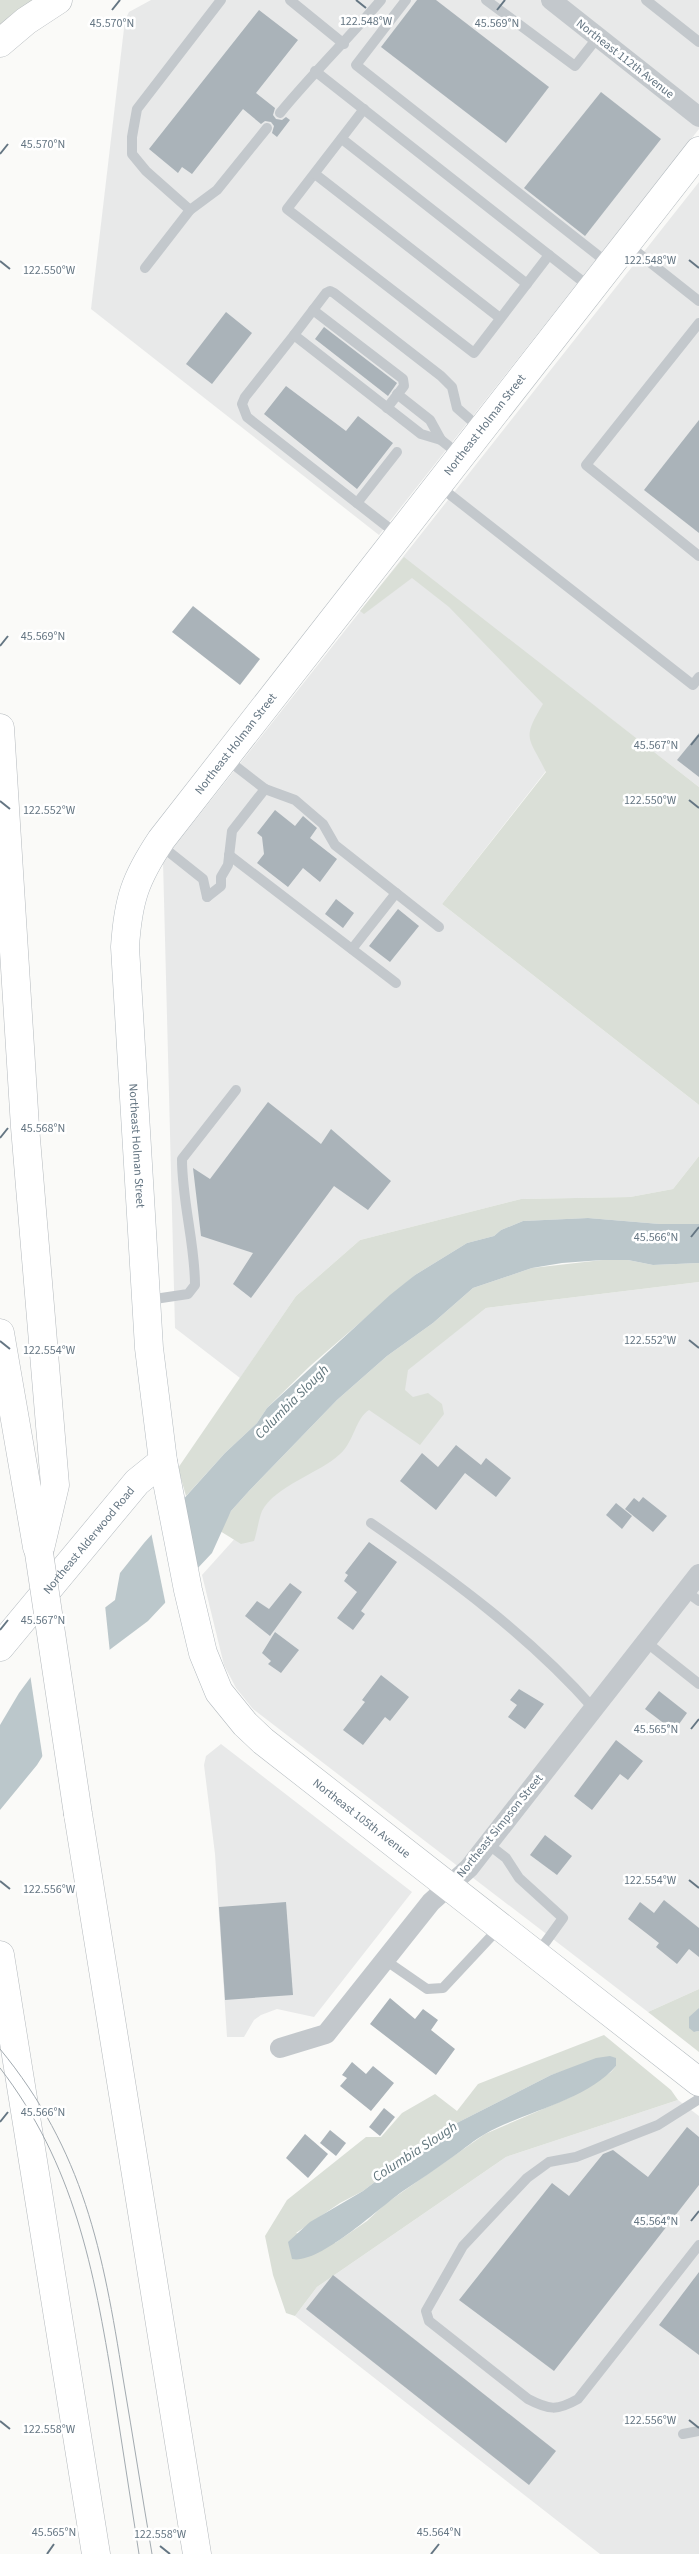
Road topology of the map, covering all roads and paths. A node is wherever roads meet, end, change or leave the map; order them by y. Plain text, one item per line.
1 (58, 0) edge
2 (221, 0) edge
3 (290, 0) edge
4 (381, 0) edge
5 (406, 0) edge
6 (486, 0) edge
7 (551, 0) edge
8 (646, 0) edge
9 (598, 37) junction
10 (699, 42) edge
11 (0, 43) edge
12 (344, 44) junction
13 (315, 71) junction
14 (364, 109) junction
15 (280, 113) dead end
16 (699, 118) edge
17 (267, 128) dead end
18 (342, 139) junction
19 (699, 151) edge
20 (315, 174) junction
21 (190, 210) junction
22 (627, 244) junction
23 (549, 255) junction
24 (610, 265) junction
25 (145, 268) dead end
26 (527, 284) junction
27 (592, 289) junction
28 (699, 300) edge
29 (313, 310) junction
30 (500, 318) junction
31 (699, 323) edge
32 (294, 335) junction
33 (398, 394) junction
34 (387, 408) junction
35 (482, 430) junction
36 (451, 448) junction
37 (397, 452) dead end
38 (438, 486) junction
39 (357, 503) junction
40 (398, 536) junction
41 (699, 556) edge
42 (699, 677) edge
43 (0, 728) edge
44 (225, 758) junction
45 (265, 789) junction
46 (159, 843) junction
47 (229, 855) junction
48 (396, 893) junction
49 (439, 927) dead end
50 (352, 949) junction
51 (396, 983) dead end
52 (236, 1090) dead end
53 (147, 1300) junction
54 (0, 1334) edge
55 (163, 1462) junction
56 (370, 1524) dead end
57 (39, 1553) junction
58 (699, 1574) edge
59 (692, 1596) edge
60 (646, 1642) junction
61 (0, 1647) edge
62 (699, 1684) edge
63 (594, 1709) junction
64 (488, 1844) junction
65 (450, 1886) junction
66 (500, 1926) junction
67 (537, 1954) junction
68 (0, 1955) edge
69 (385, 1960) junction
70 (280, 2048) dead end
71 (699, 2082) edge
72 (699, 2099) edge
73 (699, 2245) edge
74 (699, 2430) edge
75 (682, 2434) dead end
76 (96, 2554) edge
77 (197, 2554) edge

1 - 11 main road
2 - 21 lane
3 - 12 lane
4 - 12 lane
5 - 24 lane
6 - 9 lane
7 - 9 street, Northeast 112th Avenue
8 - 10 lane
9 - 16 street, Northeast 112th Avenue
12 - 13 lane
13 - 14 lane
13 - 15 lane
14 - 18 lane
14 - 23 lane
17 - 21 lane
18 - 20 lane
18 - 26 lane
19 - 22 main road, Northeast Holman Street
20 - 30 lane
20 - 30 lane
21 - 25 lane
22 - 24 main road, Northeast Holman Street
22 - 28 lane
23 - 26 lane
23 - 27 lane
24 - 27 main road, Northeast Holman Street
26 - 30 lane
27 - 35 main road, Northeast Holman Street
29 - 32 lane
29 - 33 lane
29 - 35 lane
31 - 41 lane
32 - 34 lane
32 - 39 lane
33 - 34 lane
33 - 36 lane
34 - 36 lane
35 - 36 main road, Northeast Holman Street
36 - 38 main road, Northeast Holman Street
37 - 39 lane
38 - 40 main road, Northeast Holman Street
38 - 42 lane
39 - 40 lane
40 - 44 main road, Northeast Holman Street
43 - 57 main road
44 - 45 lane
44 - 46 main road, Northeast Holman Street
45 - 47 lane
45 - 48 lane
46 - 47 lane
46 - 53 main road, Northeast Holman Street
47 - 50 lane
48 - 49 lane
48 - 50 lane
50 - 51 lane
52 - 53 lane
53 - 55 main road, Northeast Holman Street
54 - 57 main road
55 - 61 main road, Northeast Alderwood Road
55 - 65 main road, Northeast 105th Avenue
56 - 63 lane
57 - 77 main road, bridge
58 - 59 street, Northeast Simpson Street
59 - 60 street, Northeast Simpson Street
60 - 62 lane
60 - 63 street, Northeast Simpson Street
63 - 64 street, Northeast Simpson Street
64 - 65 street, Northeast Simpson Street
64 - 67 lane
65 - 66 main road, Northeast 105th Avenue
65 - 69 street, Northeast Simpson Street
66 - 67 main road, Northeast 105th Avenue
66 - 69 lane
67 - 71 main road, Northeast 105th Avenue
68 - 76 main road
69 - 70 street, Northeast Simpson Street
72 - 73 lane
74 - 75 lane

